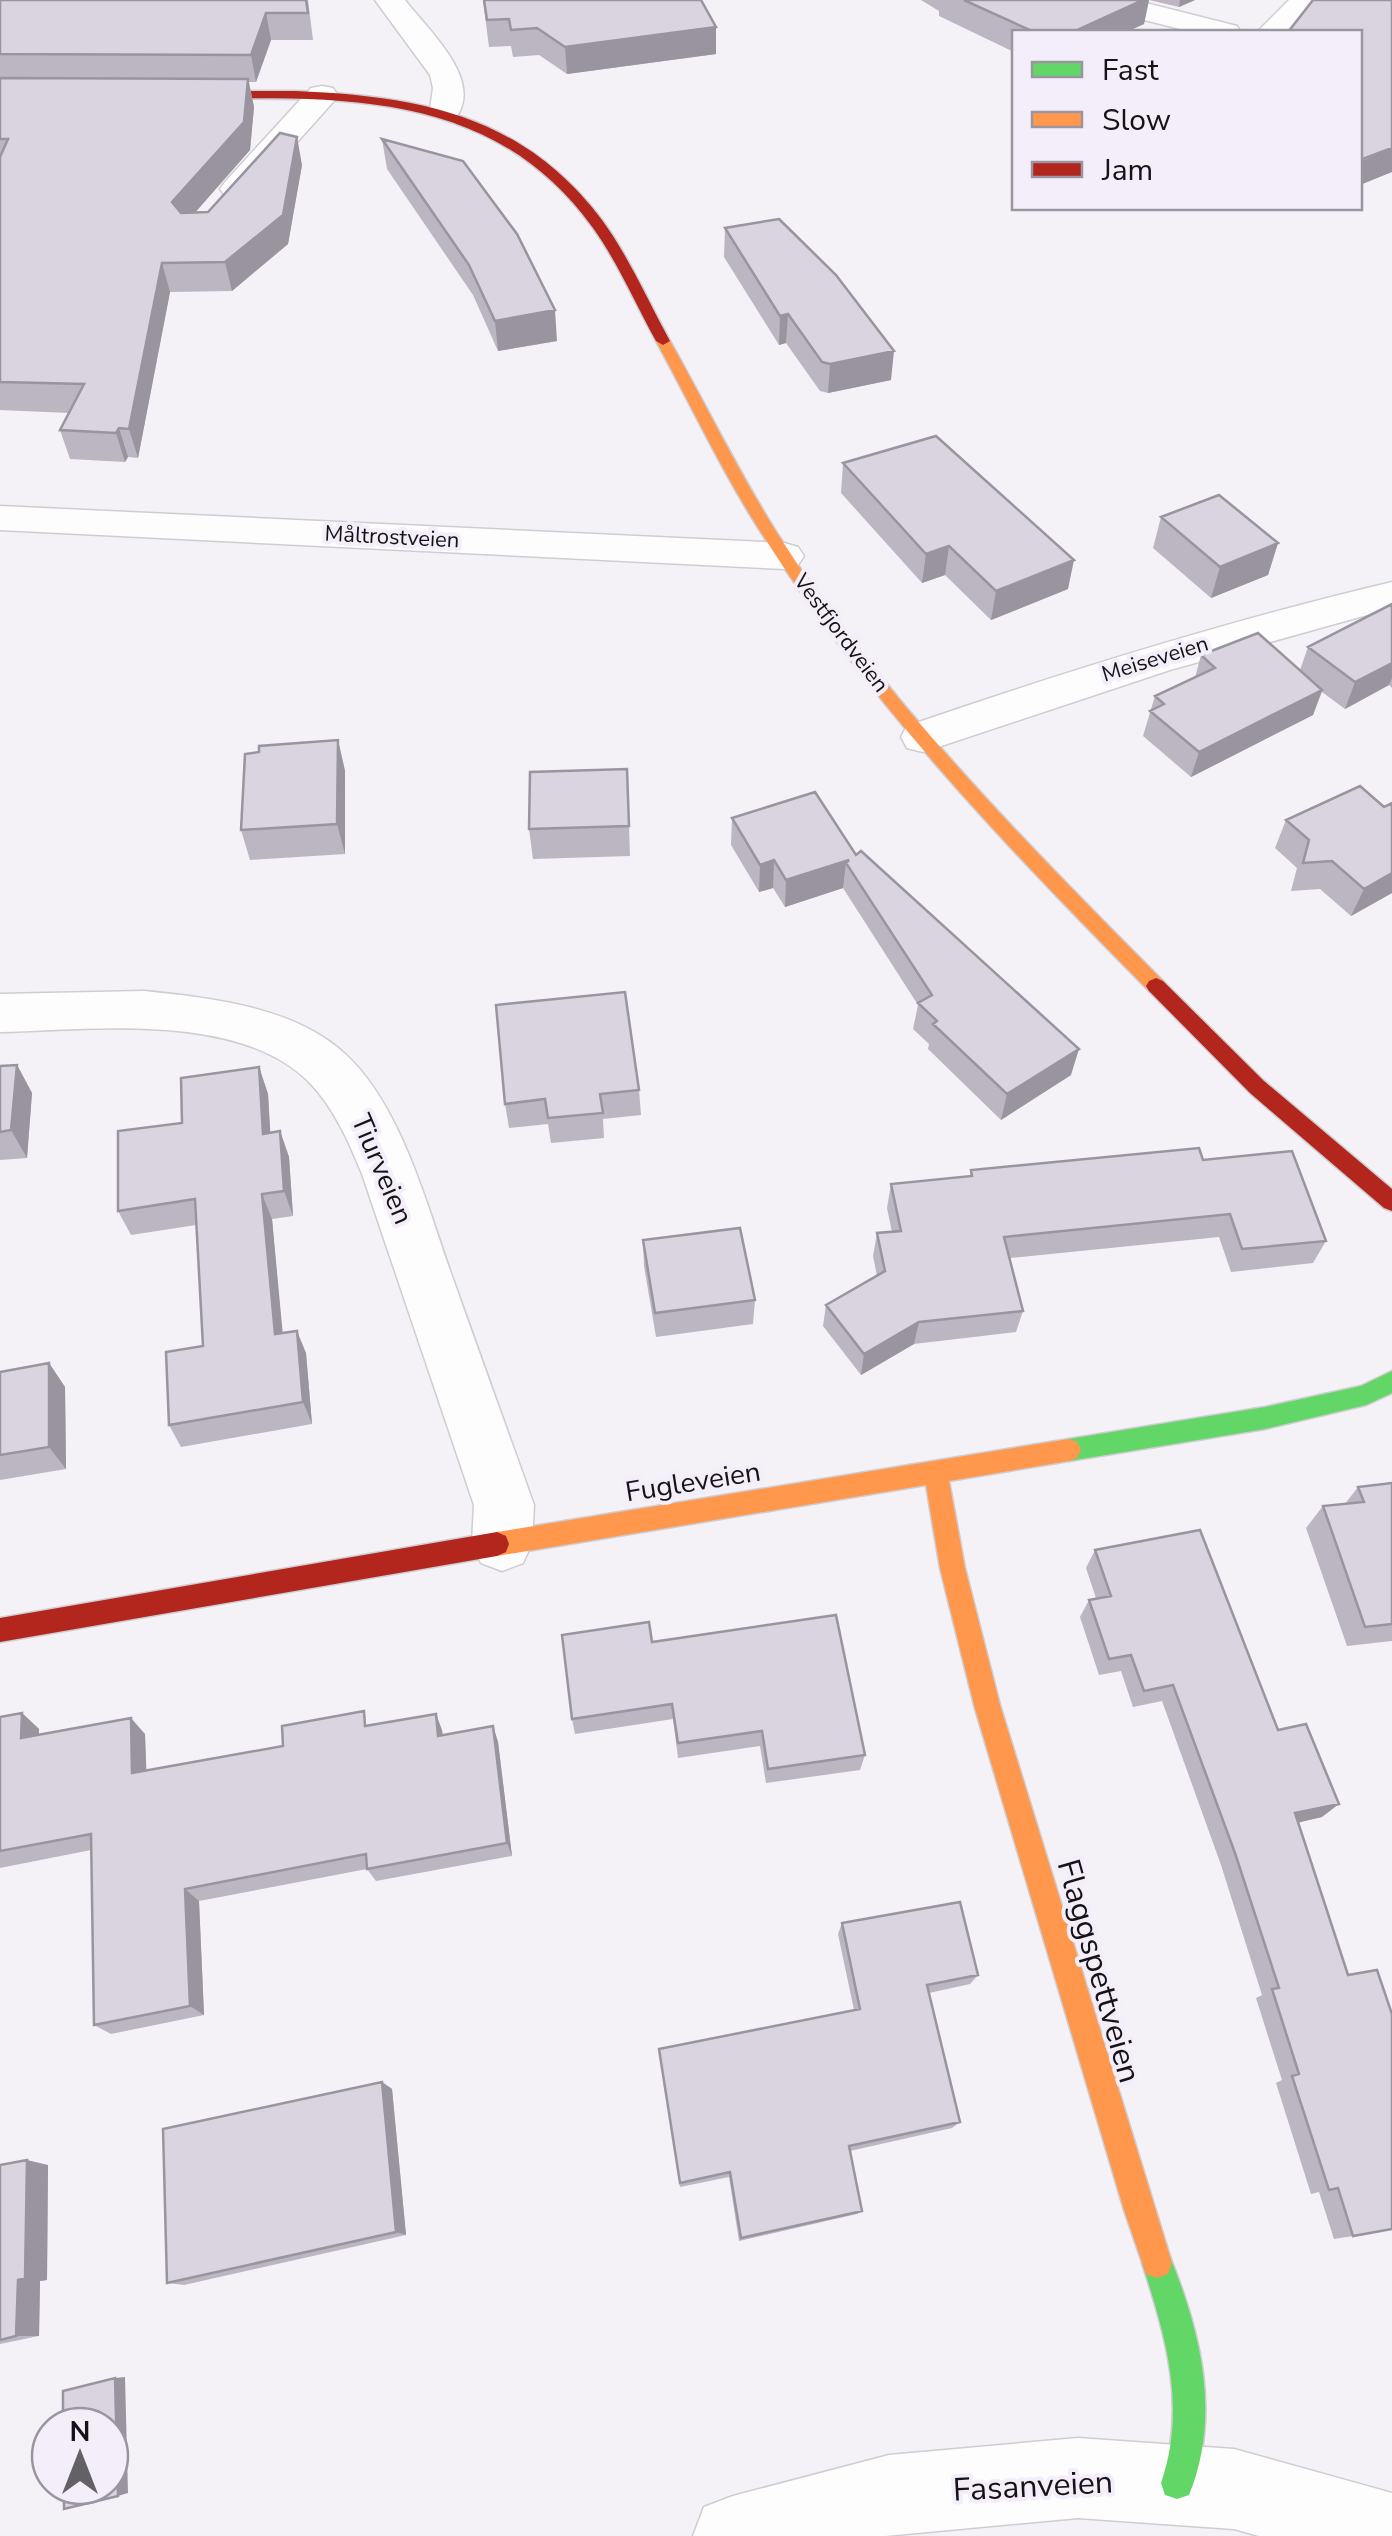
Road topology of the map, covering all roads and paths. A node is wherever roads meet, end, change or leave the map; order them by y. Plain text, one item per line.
1 (390, 0) edge
2 (1099, 0) edge
3 (1304, 0) edge
4 (1218, 30) edge
5 (1276, 30) edge
6 (322, 94) junction
7 (157, 95) edge
8 (446, 109) junction
9 (217, 210) edge
10 (0, 518) edge
11 (784, 556) junction
12 (1392, 595) edge
13 (923, 738) junction
14 (0, 1013) edge
15 (1392, 1202) edge
16 (1392, 1381) edge
17 (936, 1474) junction
18 (502, 1542) junction
19 (0, 1630) edge
20 (1177, 2484) junction
21 (1392, 2532) edge
22 (734, 2536) edge

1 - 8 street
2 - 4 street
3 - 5 street
6 - 7 street, Vestfjordveien
6 - 8 street, Vestfjordveien
6 - 9 street
8 - 11 street, Vestfjordveien
10 - 11 street, Måltrostveien
11 - 13 street, Vestfjordveien
12 - 13 street, Meiseveien
13 - 15 street, Vestfjordveien
14 - 18 street, Tiurveien
16 - 17 street, Fugleveien
17 - 18 street, Fugleveien
17 - 20 street, Flaggspettveien
18 - 19 street, Fugleveien
20 - 21 street, Fasanveien
20 - 22 street, Fasanveien

